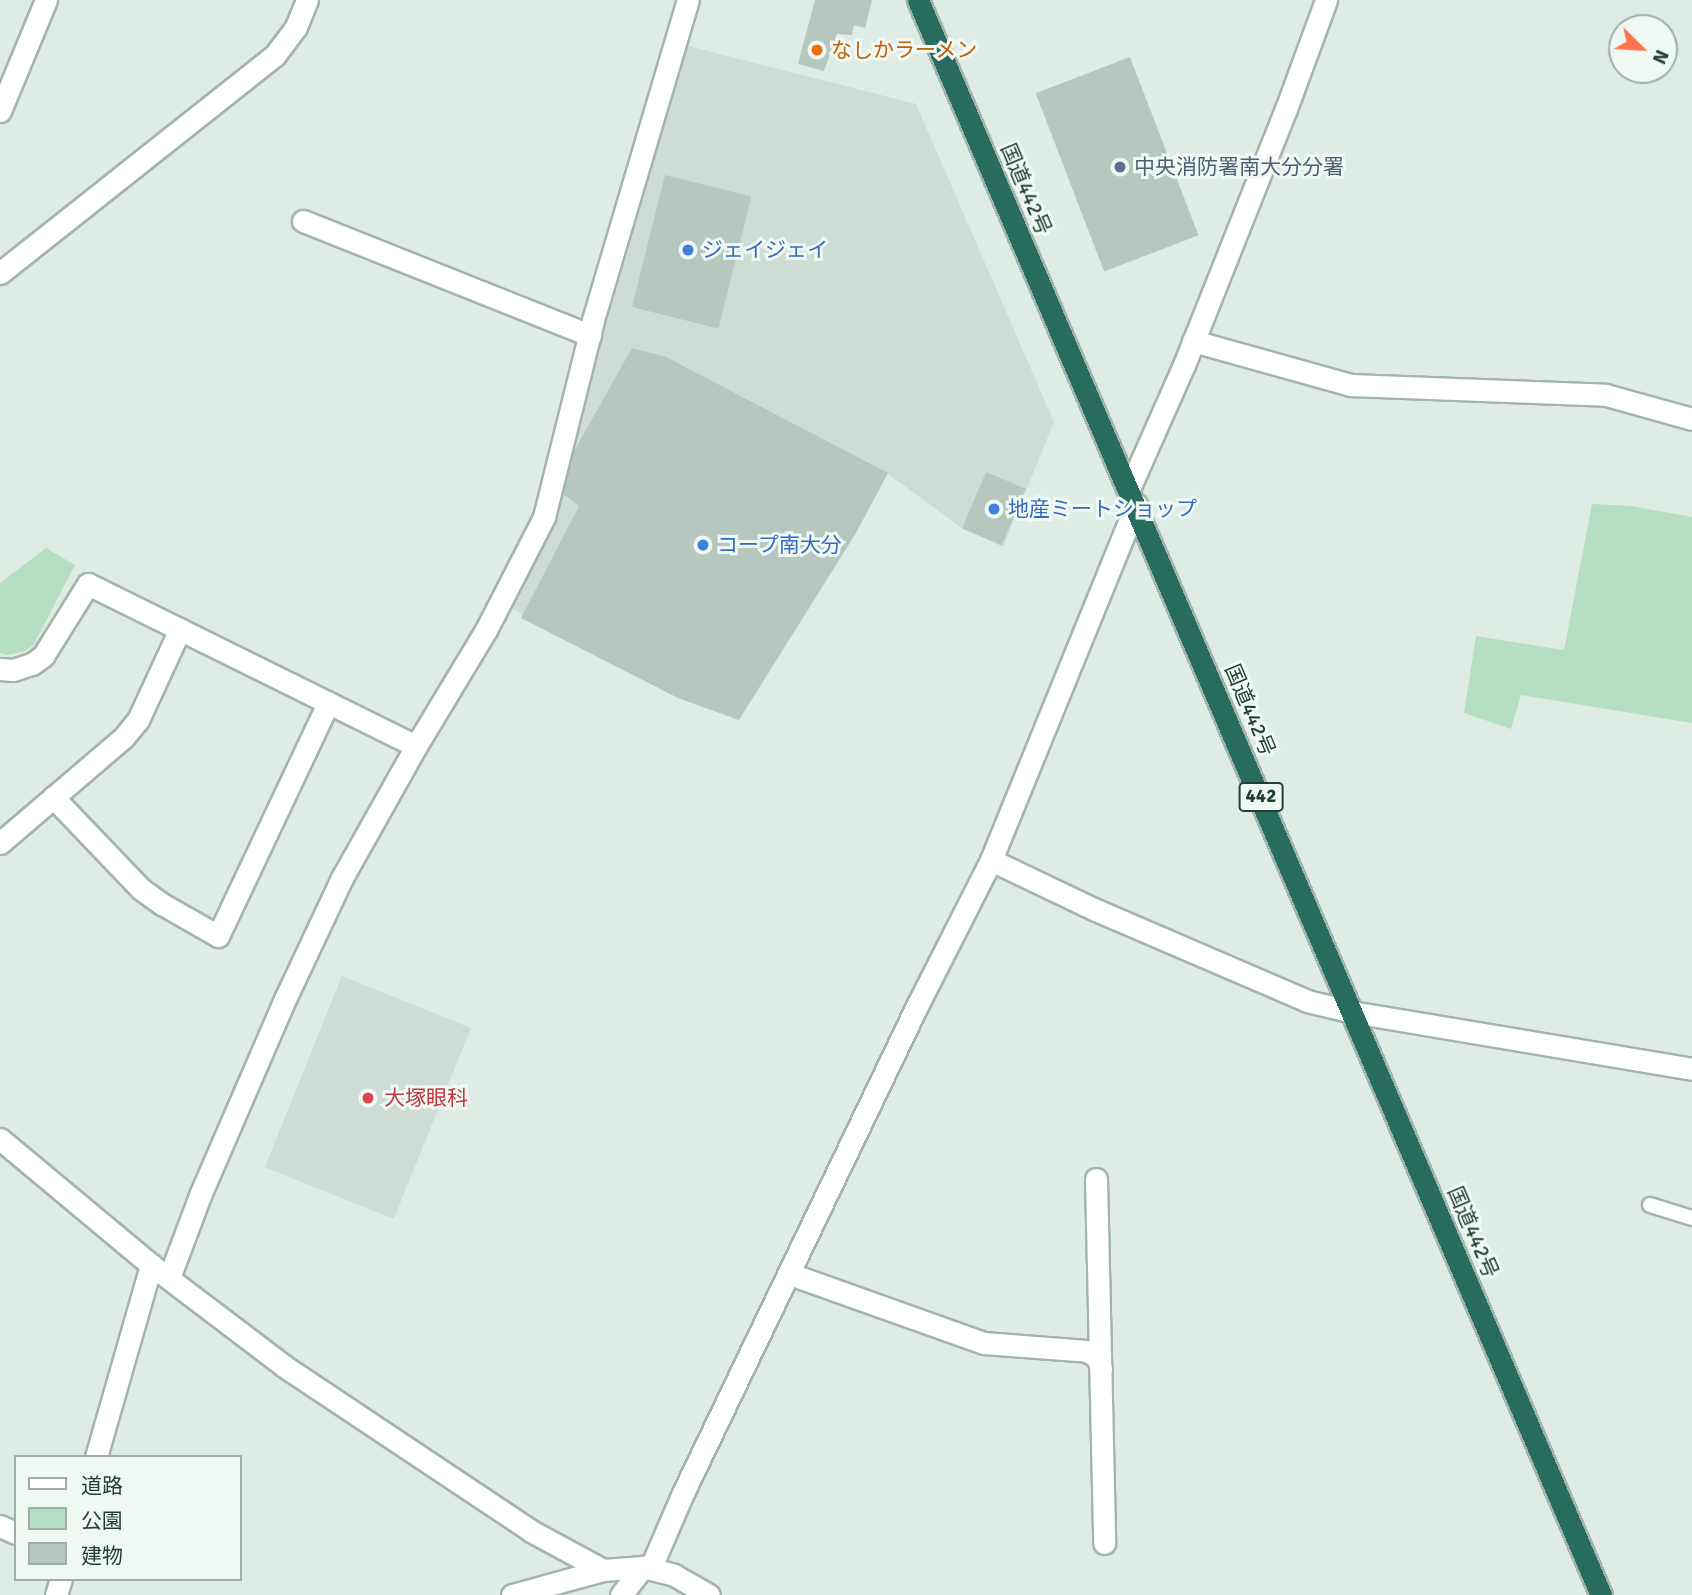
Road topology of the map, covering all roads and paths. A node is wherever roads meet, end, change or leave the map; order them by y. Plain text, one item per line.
1 (46, 0) edge
2 (307, 0) edge
3 (688, 0) edge
4 (918, 0) edge
5 (1326, 0) edge
6 (0, 111) edge
7 (303, 221) dead end
8 (0, 272) edge
9 (590, 335) junction
10 (1193, 341) junction
11 (1692, 419) edge
12 (1132, 496) junction
13 (180, 629) junction
14 (0, 669) edge
15 (328, 702) junction
16 (416, 746) junction
17 (54, 797) junction
18 (0, 843) edge
19 (991, 860) junction
20 (1352, 1012) junction
21 (1692, 1069) edge
22 (0, 1139) edge
23 (1096, 1179) dead end
24 (1650, 1205) dead end
25 (1692, 1218) edge
26 (151, 1265) junction
27 (790, 1274) junction
28 (169, 1278) junction
29 (1101, 1368) junction
30 (97, 1455) edge
31 (1104, 1543) dead end
32 (647, 1567) junction
33 (603, 1570) junction
34 (512, 1595) edge
35 (621, 1595) edge
36 (709, 1595) edge
37 (1601, 1595) edge

1 - 6 street
2 - 8 street
3 - 9 street
4 - 12 highway, 国道442号 / 442
5 - 10 street
7 - 9 street
9 - 16 street
10 - 11 street
10 - 12 street
12 - 19 street
12 - 20 highway, 国道442号 / 442
13 - 14 street
13 - 15 street
13 - 17 street
15 - 16 street
15 - 17 street
16 - 28 street
17 - 18 street
19 - 20 street
19 - 27 street
20 - 21 street
20 - 37 highway, 国道442号 / 442
22 - 26 street
23 - 29 street
24 - 25 lane
26 - 28 street
26 - 30 street
27 - 29 street
27 - 32 street
28 - 33 street
29 - 31 street
32 - 33 street
32 - 35 street
32 - 36 street
33 - 34 street

